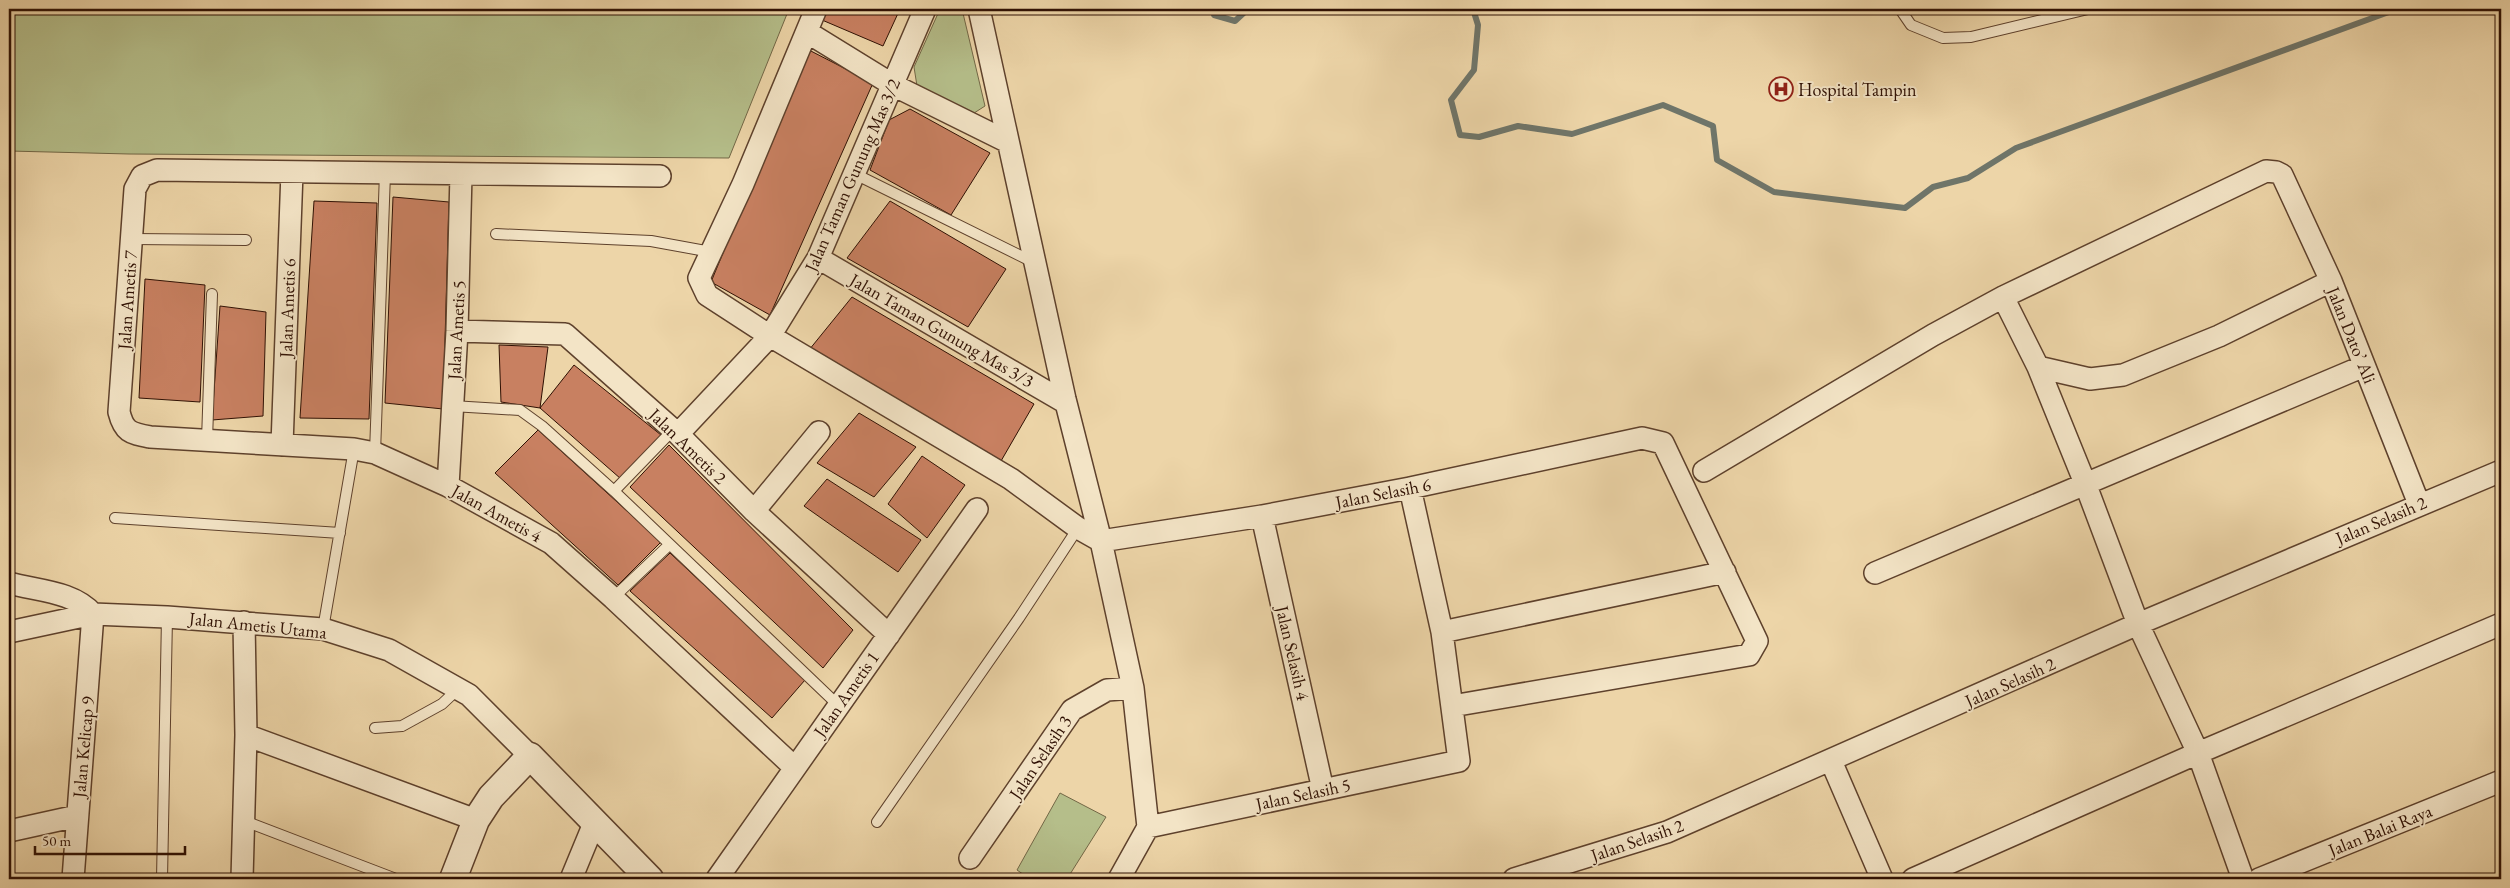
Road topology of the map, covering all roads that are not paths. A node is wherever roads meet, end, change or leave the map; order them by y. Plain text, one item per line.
1 (816, 9) edge
2 (925, 9) edge
3 (979, 9) edge
4 (1900, 9) edge
5 (2088, 9) edge
6 (807, 32) junction
7 (893, 85) junction
8 (1008, 142) junction
9 (292, 172) junction
10 (385, 173) junction
11 (461, 174) junction
12 (855, 174) junction
13 (660, 176) dead end
14 (496, 234) dead end
15 (132, 239) junction
16 (246, 240) dead end
17 (710, 252) junction
18 (818, 258) junction
19 (1035, 263) junction
20 (2331, 282) junction
21 (212, 294) dead end
22 (2003, 297) junction
23 (457, 330) junction
24 (770, 336) junction
25 (2364, 366) junction
26 (2038, 367) junction
27 (1066, 403) junction
28 (452, 406) junction
29 (122, 425) joint
30 (676, 432) junction
31 (819, 432) dead end
32 (207, 440) junction
33 (282, 445) junction
34 (354, 449) junction
35 (375, 453) junction
36 (1704, 471) dead end
37 (2501, 471) edge
38 (2086, 483) junction
39 (448, 486) junction
40 (1410, 488) junction
41 (614, 491) junction
42 (2419, 504) junction
43 (977, 509) dead end
44 (754, 511) junction
45 (1262, 516) junction
46 (114, 518) dead end
47 (1078, 528) junction
48 (340, 533) junction
49 (1102, 541) junction
50 (670, 545) junction
51 (1725, 572) junction
52 (1875, 573) dead end
53 (9, 583) edge
54 (614, 598) junction
55 (93, 614) junction
56 (167, 617) junction
57 (244, 622) junction
58 (2138, 624) junction
59 (2501, 624) edge
60 (323, 629) junction
61 (9, 632) edge
62 (1442, 632) junction
63 (888, 634) junction
64 (459, 688) junction
65 (1132, 688) junction
66 (839, 706) junction
67 (1452, 706) junction
68 (375, 728) dead end
69 (246, 734) junction
70 (2198, 753) junction
71 (530, 756) junction
72 (1831, 761) junction
73 (794, 767) junction
74 (2501, 781) edge
75 (1323, 790) junction
76 (77, 816) junction
77 (242, 820) junction
78 (476, 820) junction
79 (595, 821) junction
80 (877, 822) dead end
81 (1148, 827) junction
82 (9, 831) edge
83 (970, 858) dead end
84 (73, 879) edge
85 (162, 879) edge
86 (242, 879) edge
87 (396, 879) edge
88 (453, 879) edge
89 (571, 879) edge
90 (650, 879) edge
91 (717, 879) edge
92 (1119, 879) edge
93 (1514, 879) edge
94 (1882, 879) edge
95 (1914, 879) edge
96 (2243, 879) edge
97 (2259, 879) edge

1 - 6 street
2 - 7 street, Jalan Taman Gunung Mas 3/2
3 - 8 street
4 - 5 lane
6 - 7 street
6 - 17 street
7 - 8 street
7 - 12 street, Jalan Taman Gunung Mas 3/2
8 - 19 street
9 - 10 street
9 - 15 street, Jalan Ametis 7
9 - 33 street, Jalan Ametis 6
10 - 11 street
10 - 35 lane
11 - 13 street
11 - 23 street, Jalan Ametis 5
12 - 18 street, Jalan Taman Gunung Mas 3/2
12 - 19 lane
14 - 17 lane
15 - 16 lane
15 - 29 street, Jalan Ametis 7
17 - 24 street
18 - 24 street, Jalan Taman Gunung Mas 3/2
18 - 27 street, Jalan Taman Gunung Mas 3/3
19 - 27 street
20 - 22 street, Jalan Dato’ Ali
20 - 25 street, Jalan Dato’ Ali
20 - 26 street
21 - 32 lane
22 - 26 street
22 - 36 street
23 - 28 street, Jalan Ametis 5
23 - 30 street, Jalan Ametis 2
24 - 30 street, Jalan Taman Gunung Mas 3/2
24 - 47 street
25 - 38 street
25 - 42 street, Jalan Dato’ Ali
26 - 38 street
27 - 49 street
28 - 39 street, Jalan Ametis 5
28 - 41 lane
29 - 32 street, Jalan Ametis 4
30 - 41 lane
30 - 44 street, Jalan Ametis 2
31 - 44 street
32 - 33 street, Jalan Ametis 4
33 - 34 street, Jalan Ametis 4
34 - 35 street, Jalan Ametis 4
34 - 48 lane
35 - 39 street, Jalan Ametis 4
37 - 42 street, Jalan Selasih 2
38 - 52 street
38 - 58 street
39 - 54 street, Jalan Ametis 4
40 - 45 street, Jalan Selasih 6
40 - 51 street, Jalan Selasih 6
40 - 62 street
41 - 50 lane
42 - 58 street, Jalan Selasih 2
43 - 63 street, Jalan Ametis 1
44 - 63 street, Jalan Ametis 2
45 - 49 street, Jalan Selasih 6
45 - 75 street, Jalan Selasih 4
46 - 48 lane
47 - 49 street
47 - 80 lane
48 - 60 lane
49 - 65 street
50 - 54 lane
50 - 66 lane
51 - 62 street
51 - 67 street
53 - 55 street
54 - 73 street, Jalan Ametis 4
55 - 56 street, Jalan Ametis Utama
55 - 61 street, Jalan Ametis Utama
55 - 76 street, Jalan Kelicap 9
56 - 57 street, Jalan Ametis Utama
56 - 85 lane
57 - 60 street, Jalan Ametis Utama
57 - 69 street
58 - 70 street
58 - 72 street, Jalan Selasih 2
59 - 70 street
60 - 64 street, Jalan Ametis Utama
62 - 67 street
63 - 66 street, Jalan Ametis 1
64 - 68 lane
64 - 71 street, Jalan Ametis Utama
65 - 81 street
65 - 83 street, Jalan Selasih 3
66 - 73 street, Jalan Ametis 1
67 - 75 street, Jalan Selasih 5
69 - 77 street
69 - 78 street
70 - 95 street
70 - 96 street
71 - 78 street
71 - 79 street
72 - 93 street, Jalan Selasih 2
72 - 94 street
73 - 91 street, Jalan Ametis 1
74 - 97 street, Jalan Balai Raya
75 - 81 street, Jalan Selasih 5
76 - 82 street
76 - 84 street, Jalan Kelicap 9
77 - 86 street
77 - 87 lane
78 - 88 street
79 - 89 street
79 - 90 street
81 - 92 street

